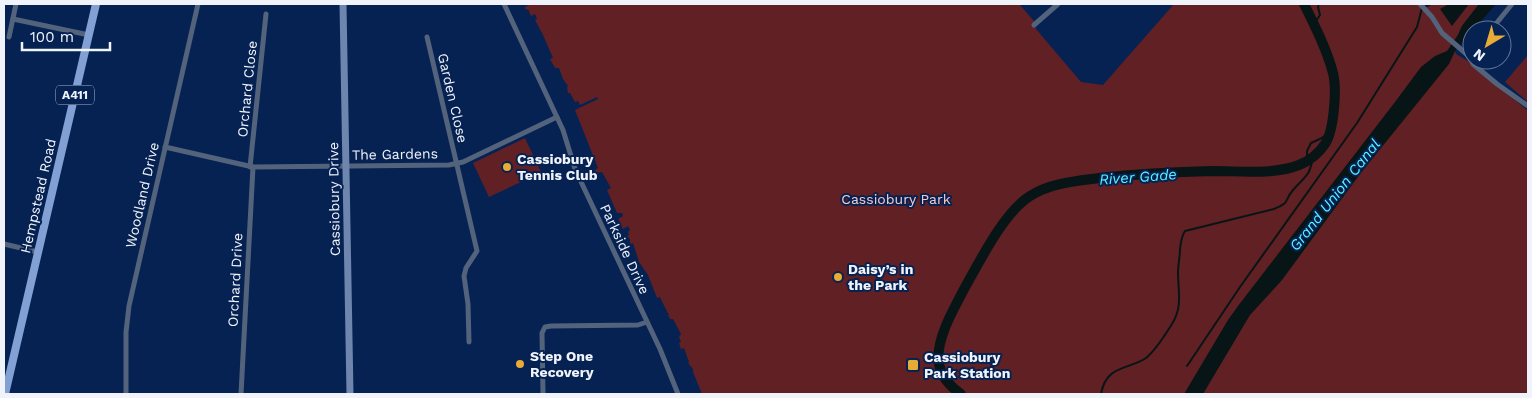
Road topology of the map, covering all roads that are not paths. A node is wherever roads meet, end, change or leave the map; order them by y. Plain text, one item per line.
1 (16, 4) edge
2 (96, 4) edge
3 (198, 4) edge
4 (343, 4) edge
5 (504, 4) edge
6 (1058, 4) edge
7 (1420, 4) edge
8 (1512, 4) edge
9 (266, 14) dead end
10 (13, 19) junction
11 (1499, 20) edge
12 (1034, 25) dead end
13 (89, 35) junction
14 (427, 37) dead end
15 (9, 38) dead end
16 (1462, 51) edge
17 (1480, 70) edge
18 (1528, 106) edge
19 (557, 117) junction
20 (165, 147) junction
21 (457, 164) junction
22 (346, 166) junction
23 (252, 167) junction
24 (4, 244) edge
25 (38, 252) junction
26 (648, 322) junction
27 (469, 342) dead end
28 (7, 376) edge
29 (5, 394) edge
30 (126, 394) edge
31 (241, 394) edge
32 (350, 394) edge
33 (543, 394) edge
34 (678, 394) edge

1 - 10 street
2 - 13 main road, Hempstead Road / A411
3 - 20 street, Woodland Drive
4 - 22 street, Cassiobury Drive
5 - 19 street, Parkside Drive
6 - 12 street
7 - 16 street
8 - 11 street
9 - 23 street, Orchard Close
10 - 13 street
10 - 15 street
13 - 25 main road, Hempstead Road / A411
14 - 21 street, Garden Close
17 - 18 street
19 - 21 street, The Gardens
19 - 26 street, Parkside Drive
20 - 23 street, The Gardens
20 - 30 street, Woodland Drive
21 - 22 street, The Gardens
21 - 27 street, Garden Close
22 - 23 street, The Gardens
22 - 32 street, Cassiobury Drive
23 - 31 street, Orchard Drive
24 - 25 street
25 - 28 main road, Hempstead Road / A411
26 - 33 street
26 - 34 street, Parkside Drive
28 - 29 main road, Hempstead Road / A411

